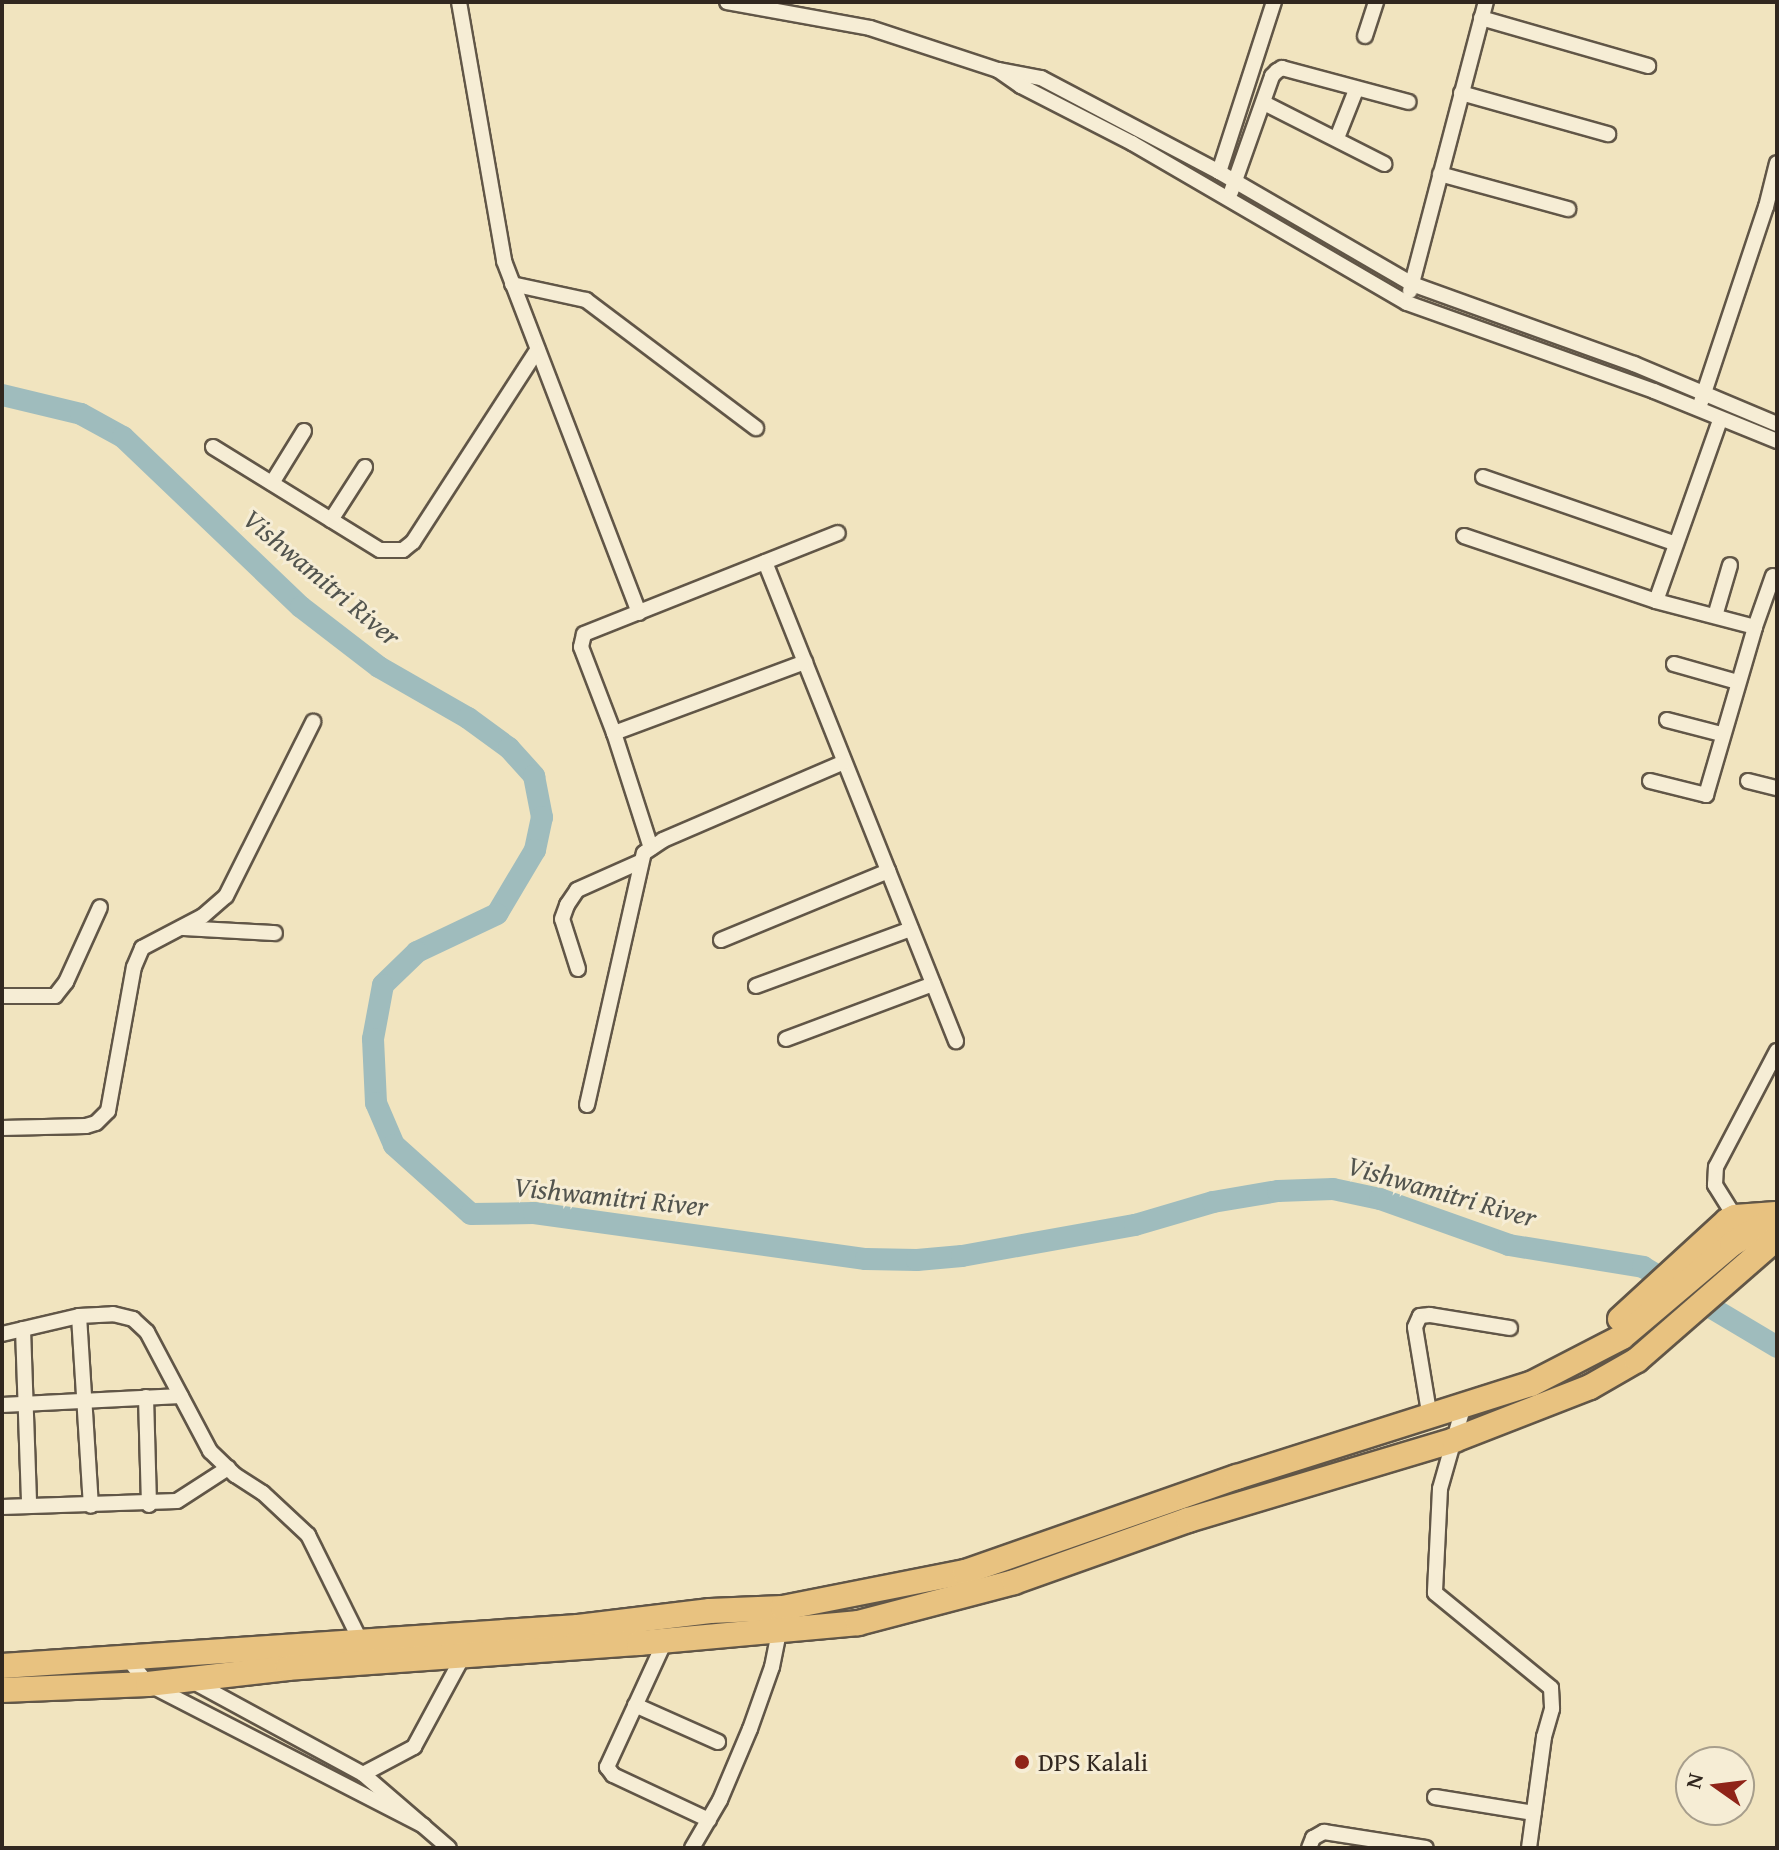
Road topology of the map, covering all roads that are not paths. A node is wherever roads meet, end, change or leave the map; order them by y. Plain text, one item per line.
1 (459, 2) edge
2 (727, 2) edge
3 (1274, 2) edge
4 (1376, 2) edge
5 (1486, 2) edge
6 (1481, 18) junction
7 (1365, 36) dead end
8 (1648, 66) dead end
9 (998, 70) junction
10 (1356, 90) junction
11 (1461, 93) junction
12 (1409, 102) dead end
13 (1264, 103) junction
14 (1608, 134) dead end
15 (1337, 138) junction
16 (1777, 163) edge
17 (1384, 164) dead end
18 (1219, 172) junction
19 (1440, 174) junction
20 (1235, 183) junction
21 (1228, 200) junction
22 (1568, 209) dead end
23 (512, 284) junction
24 (1412, 284) junction
25 (1407, 303) junction
26 (537, 350) junction
27 (1703, 395) junction
28 (1698, 410) junction
29 (1720, 420) junction
30 (1777, 424) edge
31 (756, 428) dead end
32 (304, 431) dead end
33 (1777, 441) edge
34 (213, 447) dead end
35 (365, 467) dead end
36 (1483, 477) dead end
37 (272, 483) junction
38 (331, 520) junction
39 (838, 533) dead end
40 (1464, 536) dead end
41 (1676, 544) junction
42 (765, 562) junction
43 (1730, 565) dead end
44 (1773, 576) dead end
45 (1656, 601) junction
46 (639, 613) junction
47 (1715, 616) junction
48 (1755, 627) junction
49 (805, 662) junction
50 (1674, 664) dead end
51 (1737, 682) junction
52 (1667, 720) dead end
53 (313, 722) dead end
54 (614, 733) junction
55 (1721, 734) junction
56 (844, 762) junction
57 (1650, 781) dead end
58 (1748, 781) dead end
59 (1777, 788) edge
60 (651, 848) junction
61 (640, 862) junction
62 (888, 871) junction
63 (100, 907) dead end
64 (181, 928) junction
65 (911, 929) junction
66 (275, 933) dead end
67 (721, 940) dead end
68 (578, 969) dead end
69 (933, 984) junction
70 (756, 986) dead end
71 (2, 996) edge
72 (786, 1039) dead end
73 (956, 1041) dead end
74 (1777, 1051) edge
75 (587, 1105) dead end
76 (2, 1128) edge
77 (1777, 1215) edge
78 (1729, 1229) junction
79 (1768, 1245) edge
80 (79, 1316) junction
81 (1510, 1328) dead end
82 (23, 1329) junction
83 (2, 1334) edge
84 (181, 1396) junction
85 (146, 1397) junction
86 (84, 1400) junction
87 (25, 1403) junction
88 (2, 1405) edge
89 (1463, 1408) junction
90 (1430, 1418) junction
91 (1454, 1440) junction
92 (228, 1468) junction
93 (29, 1505) junction
94 (149, 1505) junction
95 (91, 1506) junction
96 (2, 1507) edge
97 (781, 1619) junction
98 (665, 1641) junction
99 (361, 1642) junction
100 (469, 1644) junction
101 (129, 1660) junction
102 (2, 1666) edge
103 (188, 1679) junction
104 (148, 1684) junction
105 (2, 1690) edge
106 (635, 1705) junction
107 (718, 1742) dead end
108 (363, 1774) junction
109 (1435, 1797) dead end
110 (1534, 1813) junction
111 (709, 1820) junction
112 (424, 1826) junction
113 (448, 1848) edge
114 (692, 1848) edge
115 (1309, 1848) edge
116 (1426, 1848) edge
117 (1529, 1848) edge

1 - 23 street
2 - 9 street
3 - 18 street
4 - 7 street
5 - 6 street
6 - 8 street
6 - 11 street
9 - 18 street
9 - 21 street
10 - 12 street
10 - 13 street
10 - 15 street
11 - 14 street
11 - 19 street
13 - 15 street
13 - 20 street
15 - 17 street
16 - 27 street
18 - 20 street
19 - 22 street
19 - 24 street
20 - 21 street
20 - 24 street
21 - 25 street
23 - 26 street
23 - 31 street
24 - 25 street
24 - 27 street
25 - 28 street
26 - 38 street
26 - 46 street
27 - 28 street
27 - 30 street
28 - 29 street
29 - 33 street
29 - 41 street
32 - 37 street
34 - 37 street
35 - 38 street
36 - 41 street
37 - 38 street
39 - 42 street
40 - 45 street
41 - 45 street
42 - 46 street
42 - 49 street
43 - 47 street
44 - 48 street
45 - 47 street
46 - 54 street
47 - 48 street
48 - 51 street
49 - 54 street
49 - 56 street
50 - 51 street
51 - 55 street
52 - 55 street
53 - 64 street
54 - 60 street
55 - 57 street
56 - 60 street
56 - 62 street
58 - 59 street
60 - 61 street
61 - 68 street
61 - 75 street
62 - 65 street
62 - 67 street
63 - 71 street
64 - 66 street
64 - 76 street
65 - 69 street
65 - 70 street
69 - 72 street
69 - 73 street
74 - 78 street
77 - 78 main road
78 - 89 main road
79 - 91 main road
80 - 82 street
80 - 84 street
80 - 86 street
81 - 90 street
82 - 83 street
82 - 87 street
84 - 85 street
84 - 92 street
85 - 86 street
85 - 94 street
86 - 87 street
86 - 95 street
87 - 88 street
87 - 93 street
89 - 90 main road
89 - 91 street
90 - 97 main road
91 - 97 main road
91 - 110 street
92 - 94 street
92 - 99 street
93 - 95 street
93 - 96 street
94 - 95 street
97 - 98 main road
97 - 100 main road
97 - 111 street
98 - 100 main road
98 - 106 street
99 - 100 main road
99 - 101 main road
100 - 103 main road
100 - 108 street
101 - 102 main road
101 - 104 street
103 - 104 main road
103 - 108 street
104 - 105 main road
104 - 112 street
106 - 107 street
106 - 111 street
108 - 112 street
109 - 110 street
110 - 117 street
111 - 114 street
112 - 113 street
115 - 116 street

